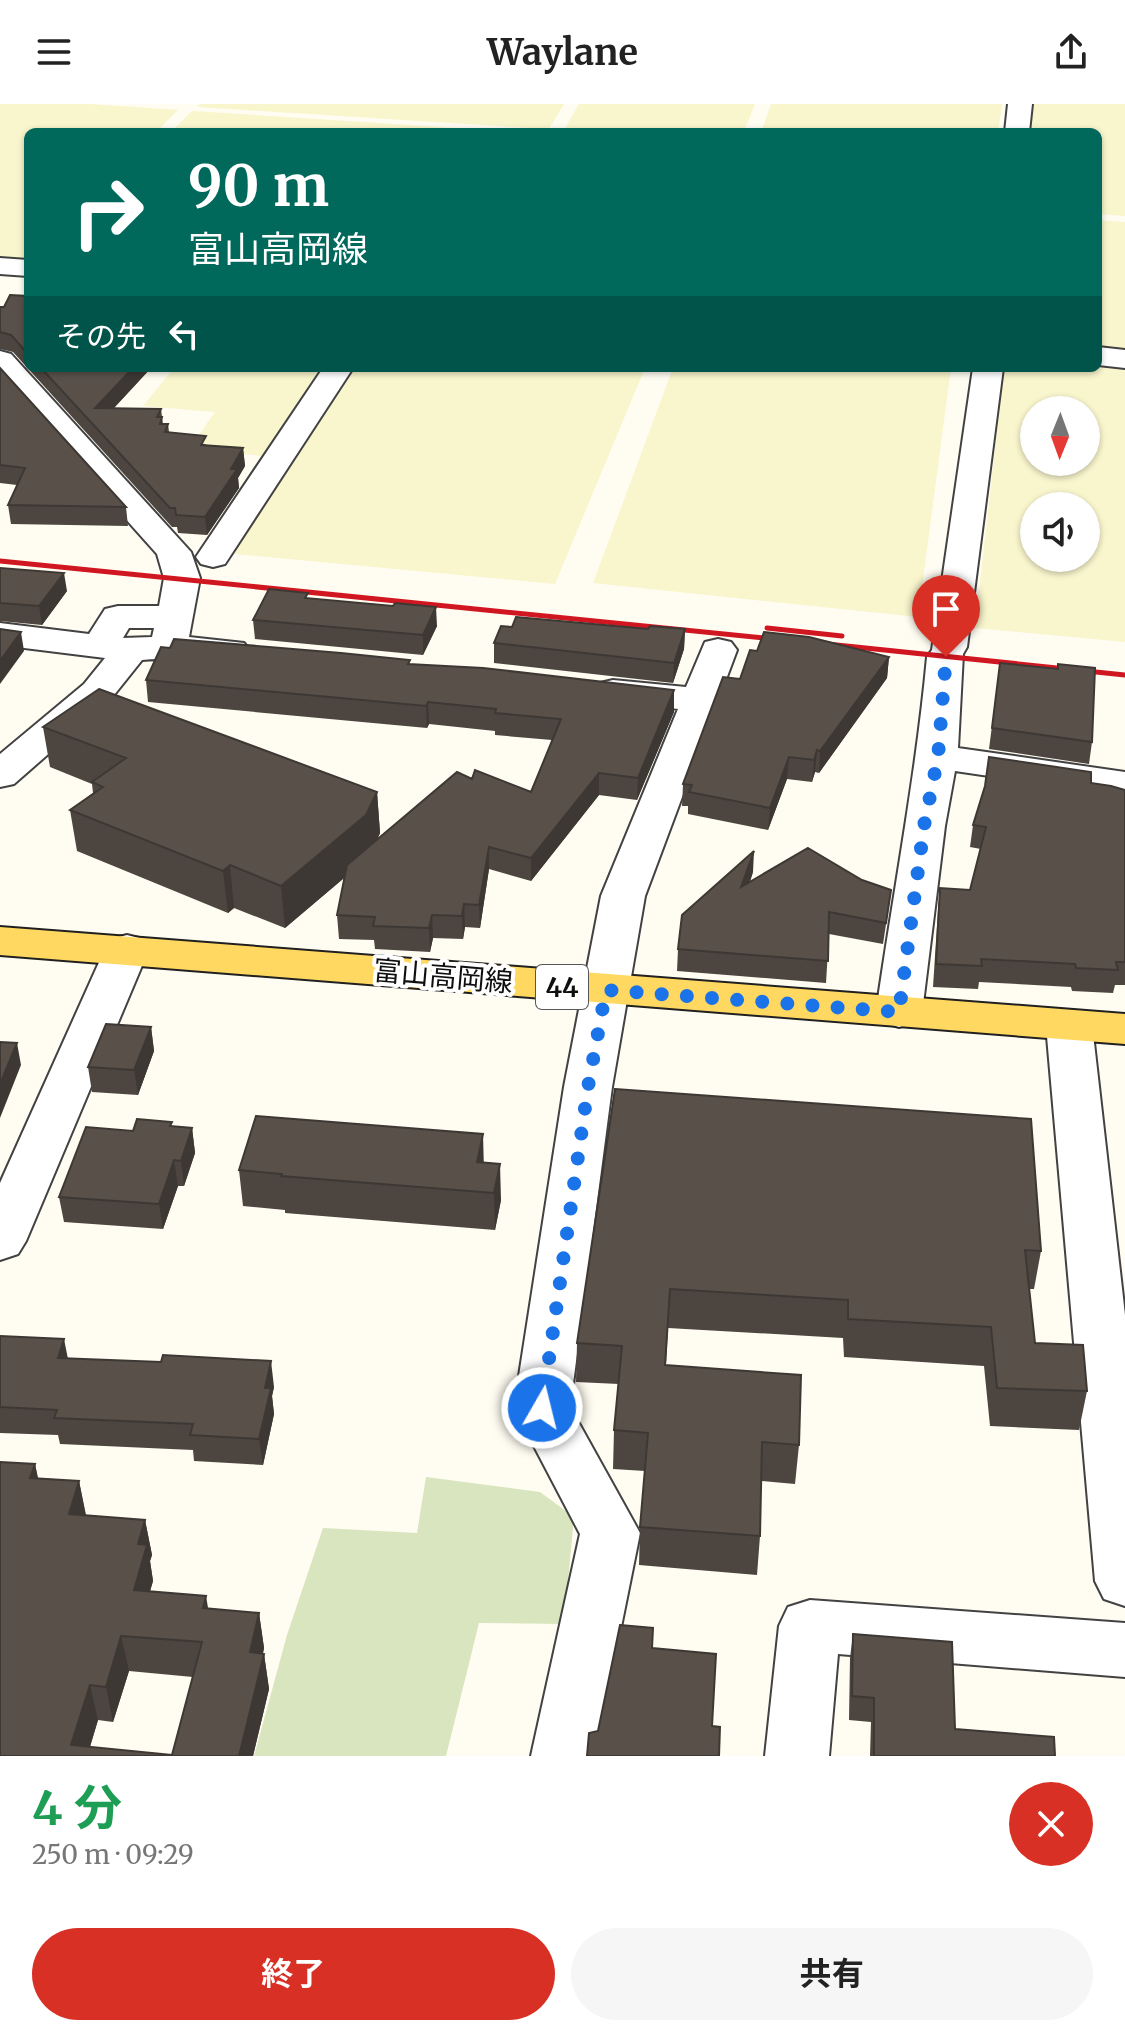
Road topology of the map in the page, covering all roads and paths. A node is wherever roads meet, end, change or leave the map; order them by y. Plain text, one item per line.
1 (1020, 104) edge
2 (1017, 128) edge
3 (0, 266) edge
4 (24, 268) edge
5 (1102, 356) edge
6 (1125, 359) edge
7 (0, 360) edge
8 (335, 372) edge
9 (987, 372) edge
10 (213, 557) dead end
11 (0, 634) edge
12 (144, 640) junction
13 (718, 650) dead end
14 (264, 653) edge
15 (583, 688) edge
16 (701, 700) junction
17 (938, 757) junction
18 (0, 775) edge
19 (1125, 784) edge
20 (0, 941) edge
21 (127, 949) junction
22 (606, 990) junction
23 (899, 1012) junction
24 (1069, 1025) junction
25 (1125, 1029) edge
26 (0, 1241) edge
27 (1118, 1444) edge
28 (1125, 1581) edge
29 (1125, 1650) edge
30 (563, 1756) edge
31 (797, 1756) edge

1 - 2 street
3 - 4 street
5 - 6 street
7 - 12 street
8 - 10 street
9 - 17 street
11 - 12 street
12 - 14 street
12 - 18 street
13 - 16 street
15 - 16 street
16 - 22 street
17 - 19 street
17 - 23 street
20 - 21 main road, 富山高岡線 / 44
21 - 22 main road, 富山高岡線 / 44
21 - 26 street
22 - 23 main road, 富山高岡線 / 44
22 - 30 street
23 - 24 main road, 富山高岡線 / 44
24 - 25 main road, 富山高岡線 / 44
24 - 27 street
27 - 28 street
29 - 31 street

